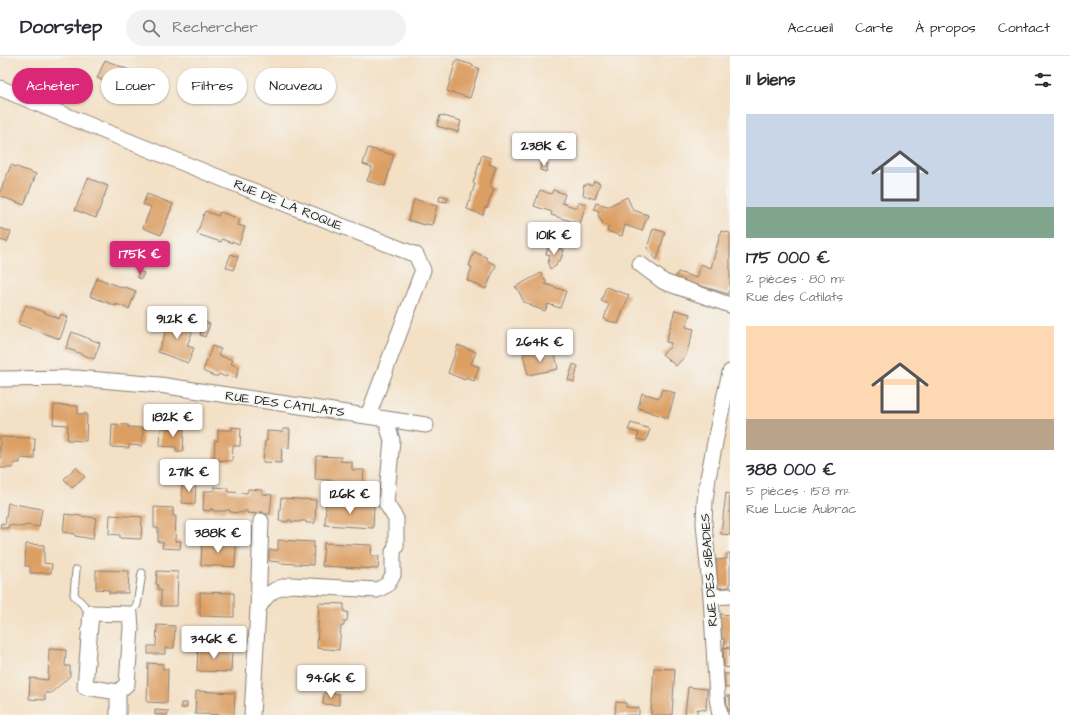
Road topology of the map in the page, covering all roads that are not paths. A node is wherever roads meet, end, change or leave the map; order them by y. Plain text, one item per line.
1 (0, 88) edge
2 (640, 264) dead end
3 (730, 305) edge
4 (730, 372) edge
5 (0, 379) edge
6 (368, 416) junction
7 (391, 420) junction
8 (426, 425) dead end
9 (261, 521) dead end
10 (76, 570) dead end
11 (142, 574) dead end
12 (730, 596) edge
13 (710, 598) junction
14 (258, 609) junction
15 (91, 613) junction
16 (130, 614) junction
17 (118, 692) junction
18 (717, 698) junction
19 (118, 715) edge
20 (252, 715) edge
21 (713, 715) edge
22 (720, 715) edge

1 - 6 street, RUE DE LA ROQUE
2 - 3 street
4 - 13 street, RUE DES SIBADIES
5 - 6 street, RUE DES CATILATS
6 - 7 street, RUE DES CATILATS
7 - 8 street, RUE DES CATILATS
7 - 14 street
9 - 14 street
10 - 15 lane
11 - 16 lane
12 - 13 street
13 - 18 street, RUE DES SIBADIES
14 - 20 street
15 - 16 street
15 - 17 street
16 - 17 street
17 - 19 street
18 - 21 street, RUE DES SIBADIES
18 - 22 street, RUE DES SIBADIES

